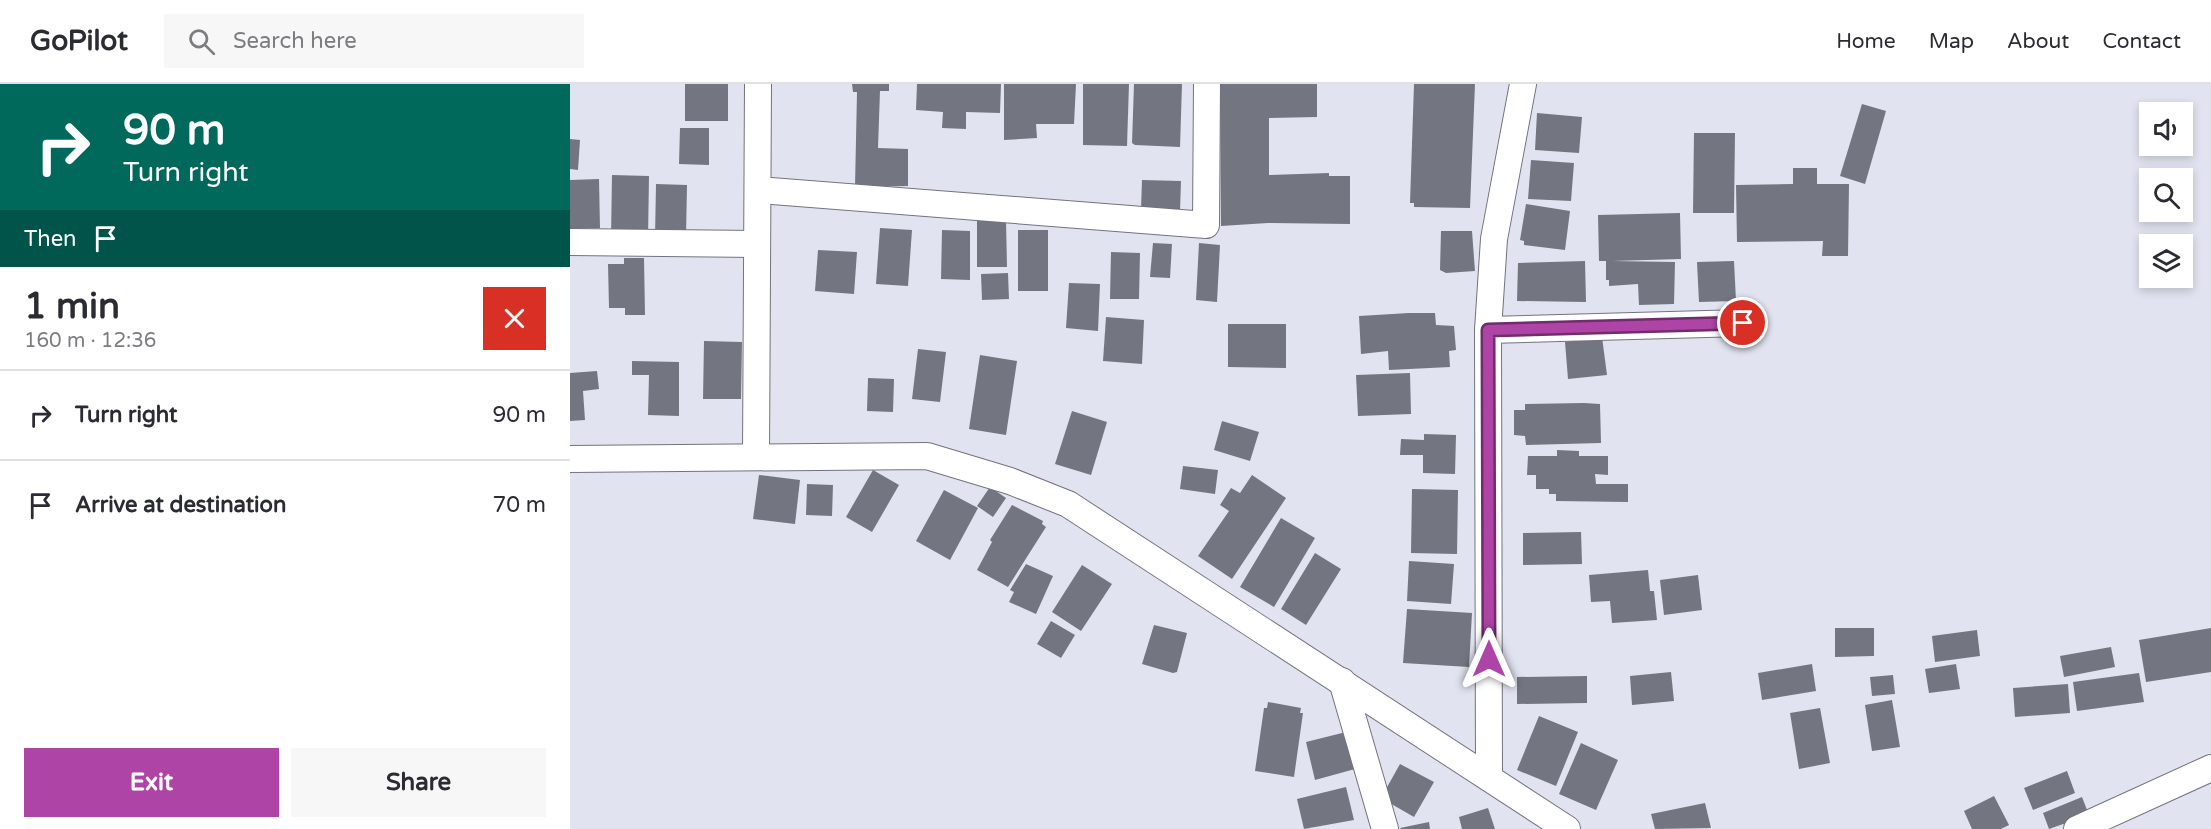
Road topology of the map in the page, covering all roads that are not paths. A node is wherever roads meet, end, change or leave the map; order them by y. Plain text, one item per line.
1 (758, 84) edge
2 (1207, 84) edge
3 (1523, 84) edge
4 (758, 190) junction
5 (570, 242) edge
6 (757, 244) junction
7 (1743, 323) dead end
8 (1488, 330) junction
9 (756, 457) junction
10 (570, 459) edge
11 (1342, 681) junction
12 (2211, 768) edge
13 (1489, 777) junction
14 (1385, 829) edge
15 (1567, 829) edge
16 (2077, 829) edge

1 - 4 street
2 - 4 street
3 - 8 street
4 - 6 street
5 - 6 street
6 - 9 street
7 - 8 street
8 - 13 street
9 - 10 street
9 - 11 street
11 - 13 street
11 - 14 street
12 - 16 street
13 - 15 street

